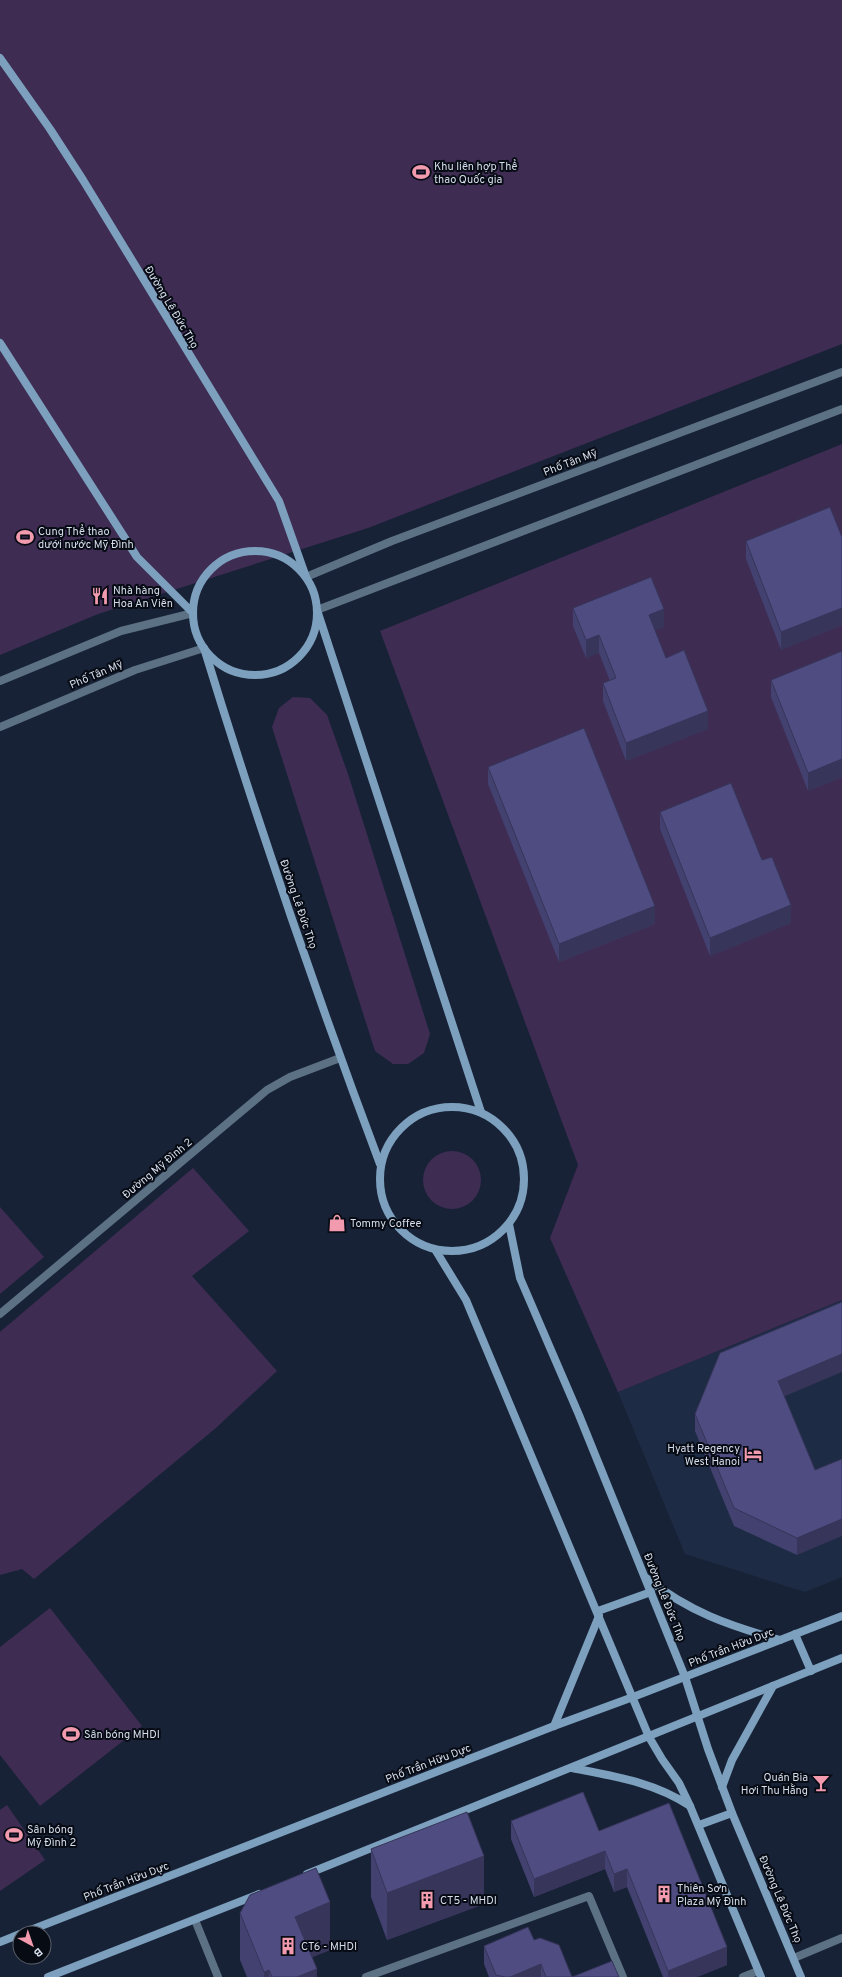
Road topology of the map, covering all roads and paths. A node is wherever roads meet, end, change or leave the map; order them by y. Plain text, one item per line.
1 (0, 58) edge
2 (0, 343) edge
3 (842, 372) edge
4 (842, 409) edge
5 (306, 577) junction
6 (317, 610) junction
7 (193, 613) junction
8 (204, 648) junction
9 (0, 681) edge
10 (0, 727) edge
11 (340, 1058) junction
12 (481, 1112) junction
13 (380, 1164) junction
14 (509, 1224) junction
15 (436, 1251) junction
16 (0, 1314) edge
17 (645, 1577) junction
18 (651, 1592) junction
19 (599, 1614) junction
20 (842, 1616) edge
21 (796, 1634) junction
22 (780, 1640) junction
23 (842, 1658) edge
24 (811, 1671) junction
25 (685, 1677) junction
26 (773, 1686) junction
27 (633, 1697) junction
28 (699, 1716) junction
29 (554, 1726) junction
30 (649, 1737) junction
31 (571, 1768) junction
32 (722, 1787) junction
33 (690, 1806) junction
34 (732, 1813) junction
35 (699, 1825) junction
36 (298, 1878) edge
37 (269, 1890) edge
38 (195, 1920) junction
39 (44, 1925) edge
40 (12, 1937) edge
41 (842, 1938) edge
42 (0, 1942) edge
43 (794, 1958) junction
44 (759, 1974) edge
45 (48, 1977) edge
46 (218, 1977) edge
47 (366, 1977) edge
48 (623, 1977) edge
49 (743, 1977) edge
50 (801, 1977) edge

1 - 5 main road, Đường Lê Đức Thọ
2 - 7 main road
3 - 5 street, Phố Tân Mỹ
4 - 6 street
5 - 6 main road
5 - 7 main road
6 - 8 main road
6 - 12 main road
7 - 8 main road
7 - 9 street
8 - 10 street, Phố Tân Mỹ
8 - 11 main road, Đường Lê Đức Thọ
11 - 13 main road, Đường Lê Đức Thọ
11 - 16 street, Đường Mỹ Đình 2
12 - 13 main road
12 - 14 main road
13 - 15 main road
14 - 15 main road
14 - 17 main road, Đường Lê Đức Thọ
15 - 19 main road
17 - 18 main road, Đường Lê Đức Thọ
17 - 22 main road
18 - 19 main road
18 - 25 main road, Đường Lê Đức Thọ
19 - 27 main road
19 - 29 main road
20 - 21 main road, Phố Trần Hữu Dực
21 - 22 main road, Phố Trần Hữu Dực
21 - 24 main road
22 - 25 main road, Phố Trần Hữu Dực
23 - 24 main road
24 - 26 main road
25 - 27 main road, Phố Trần Hữu Dực
25 - 28 main road, Đường Lê Đức Thọ
26 - 28 main road
26 - 32 main road
27 - 29 main road, Phố Trần Hữu Dực
27 - 30 main road
28 - 30 main road
28 - 32 main road, Đường Lê Đức Thọ
29 - 39 main road, Phố Trần Hữu Dực
30 - 31 main road
30 - 33 main road
31 - 33 main road
31 - 36 main road
32 - 34 main road, Đường Lê Đức Thọ
33 - 35 main road
34 - 35 main road
34 - 43 main road, Đường Lê Đức Thọ
35 - 44 main road
37 - 38 main road
38 - 45 main road
38 - 46 street
40 - 42 main road
41 - 43 street
43 - 50 main road, Đường Lê Đức Thọ
44 - 49 street
47 - 48 street

